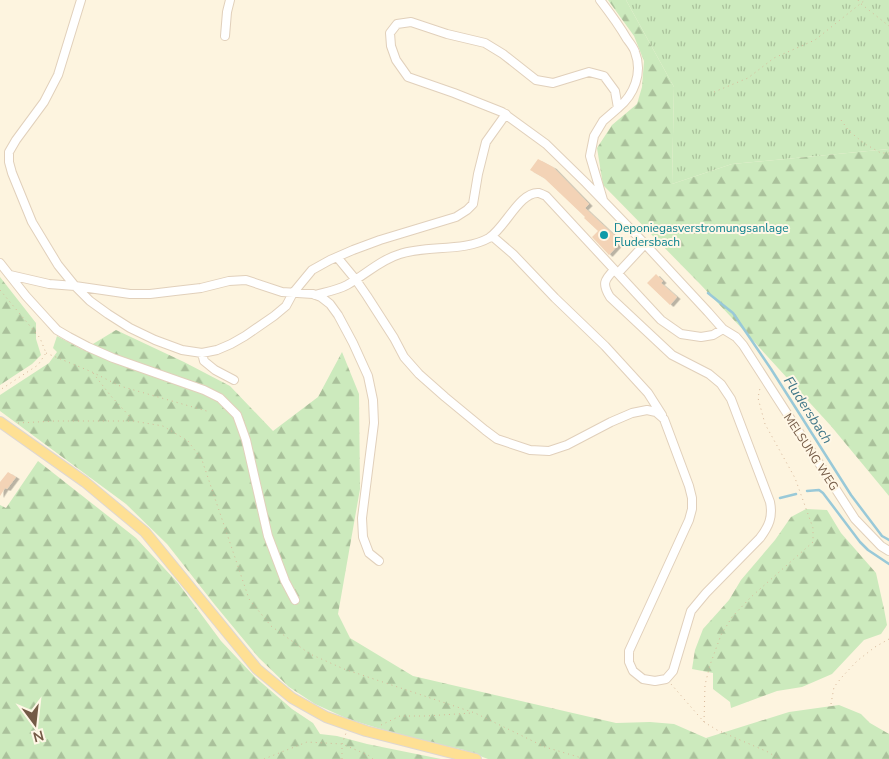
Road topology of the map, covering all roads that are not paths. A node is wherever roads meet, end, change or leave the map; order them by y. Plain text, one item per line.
1 (82, 0) edge
2 (230, 0) edge
3 (600, 0) edge
4 (225, 36) dead end
5 (618, 108) junction
6 (506, 114) junction
7 (604, 200) junction
8 (492, 236) junction
9 (645, 244) junction
10 (337, 257) junction
11 (0, 263) edge
12 (616, 271) junction
13 (10, 275) junction
14 (356, 280) junction
15 (75, 286) junction
16 (293, 293) junction
17 (315, 295) junction
18 (723, 329) junction
19 (202, 353) junction
20 (234, 380) dead end
21 (664, 419) junction
22 (1, 423) edge
23 (889, 551) edge
24 (380, 561) dead end
25 (295, 600) dead end
26 (476, 759) edge

1 - 15 street
2 - 4 street
3 - 5 street
5 - 6 street, MELSUNG WEG
5 - 7 street
6 - 7 street, MELSUNG WEG
6 - 10 street
7 - 9 street, MELSUNG WEG
8 - 12 street
8 - 14 street
8 - 21 street
9 - 12 street
9 - 18 street, MELSUNG WEG
10 - 14 street
10 - 16 street
11 - 13 street
12 - 18 street
12 - 21 street
13 - 15 street
13 - 25 street
14 - 17 street
14 - 21 street
15 - 16 street
15 - 19 street
16 - 17 street
16 - 19 street
17 - 24 street
18 - 23 street, MELSUNG WEG
19 - 20 street
22 - 26 main road

